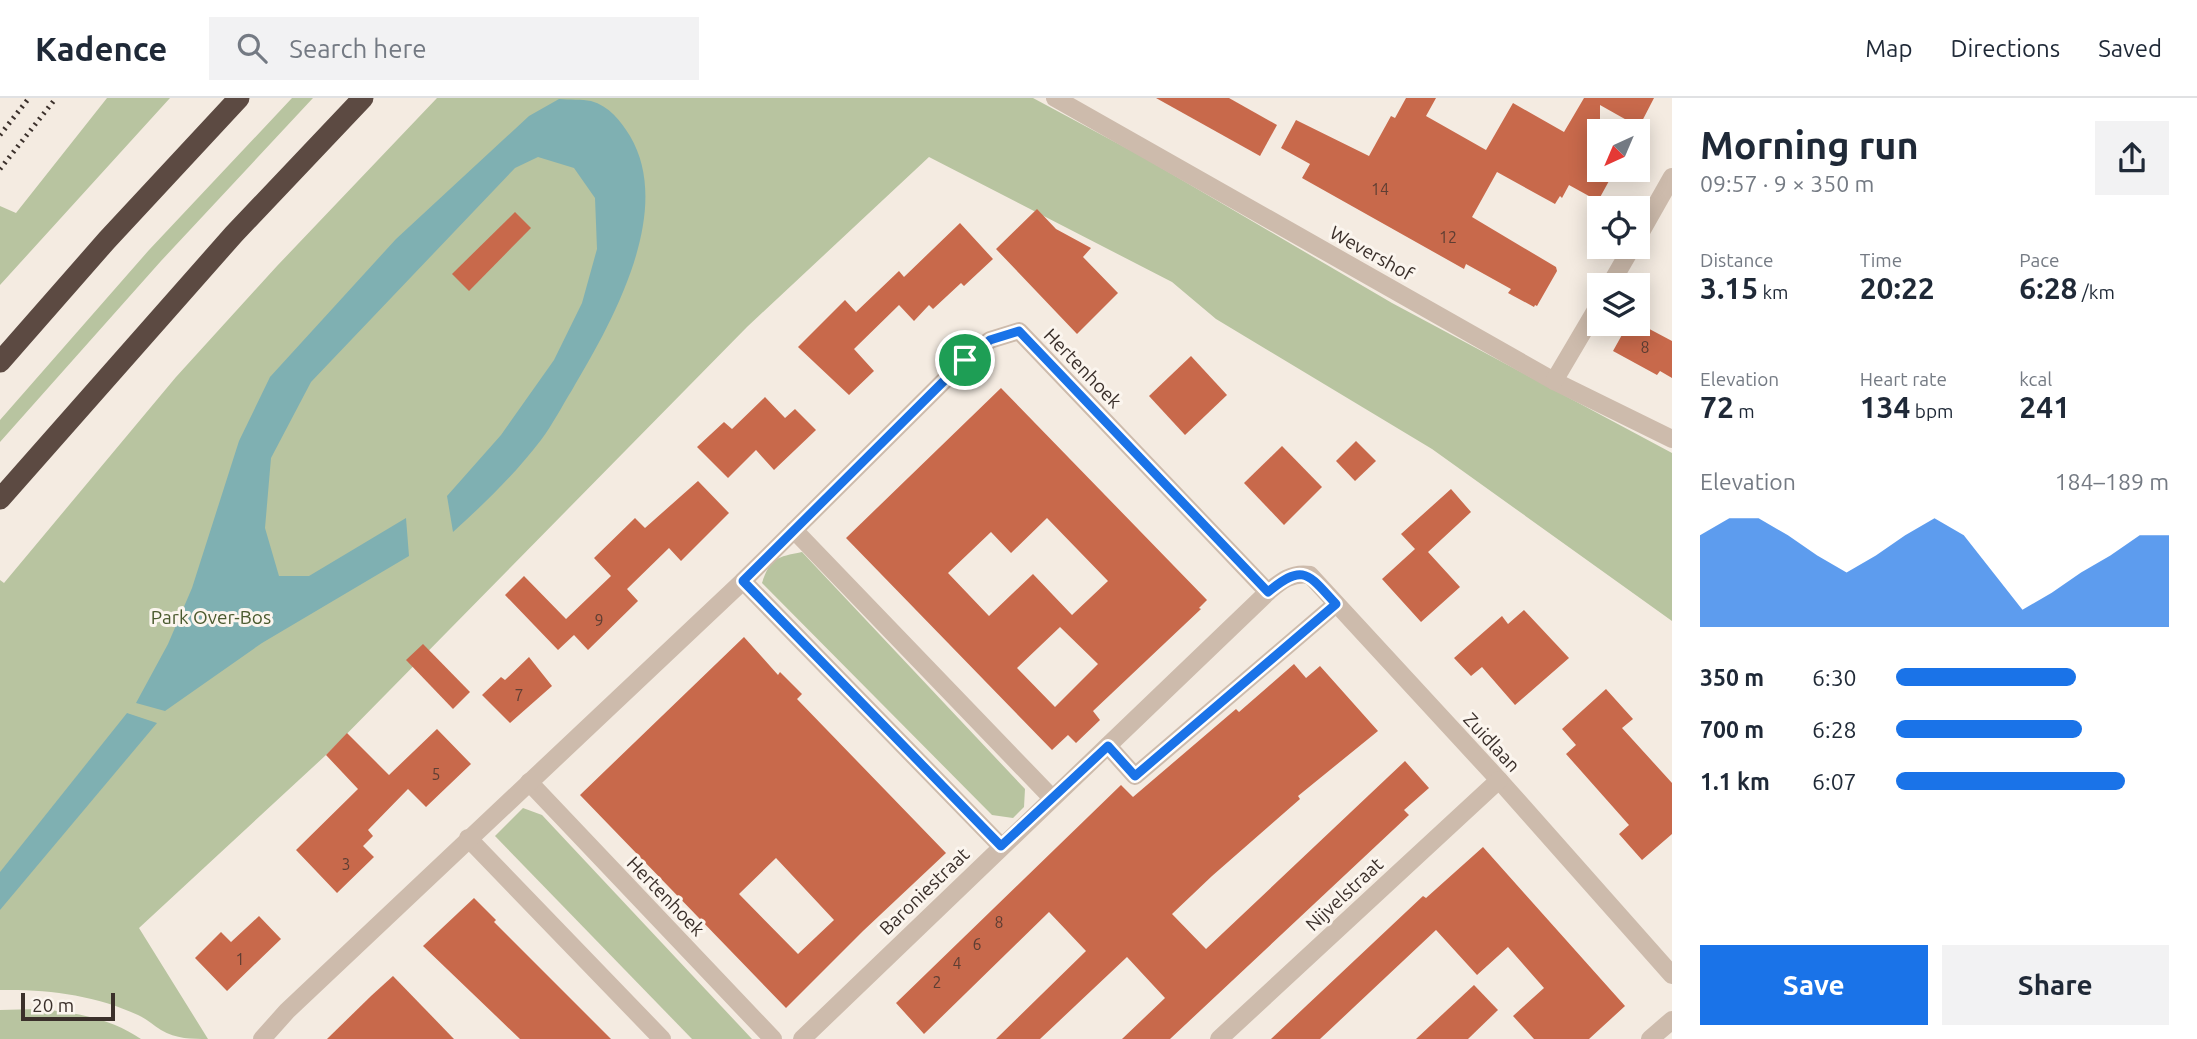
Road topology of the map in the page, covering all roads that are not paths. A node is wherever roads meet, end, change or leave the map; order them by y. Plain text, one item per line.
1 (239, 98) edge
2 (363, 98) edge
3 (1055, 98) edge
4 (1672, 177) edge
5 (1650, 216) edge
6 (1587, 326) edge
7 (0, 362) edge
8 (1555, 381) junction
9 (1672, 439) edge
10 (0, 499) edge
11 (794, 530) junction
12 (743, 581) junction
13 (1268, 592) junction
14 (1336, 604) junction
15 (1108, 746) junction
16 (1499, 780) junction
17 (528, 782) junction
18 (1052, 798) junction
19 (468, 838) junction
20 (1001, 846) junction
21 (1672, 975) edge
22 (1672, 1020) edge
23 (262, 1039) edge
24 (662, 1039) edge
25 (773, 1039) edge
26 (802, 1039) edge
27 (1219, 1039) edge
28 (1650, 1039) edge

1 - 7 highway
2 - 10 highway
3 - 8 street, Wevershof
4 - 5 street
6 - 8 street
8 - 9 street, Wevershof
11 - 12 street, Hertenhoek
11 - 13 street, Hertenhoek
11 - 18 street
12 - 17 street, Hertenhoek
12 - 20 street
13 - 14 street, Zuidlaan
13 - 15 street, Baroniestraat
14 - 15 street
14 - 16 street, Zuidlaan
15 - 18 street, Baroniestraat
16 - 21 street, Zuidlaan
16 - 27 street, Nijvelstraat
17 - 19 street, Hertenhoek
17 - 25 street, Hertenhoek
18 - 20 street, Baroniestraat
19 - 23 street, Hertenhoek
19 - 24 street
20 - 26 street, Baroniestraat
22 - 28 street

